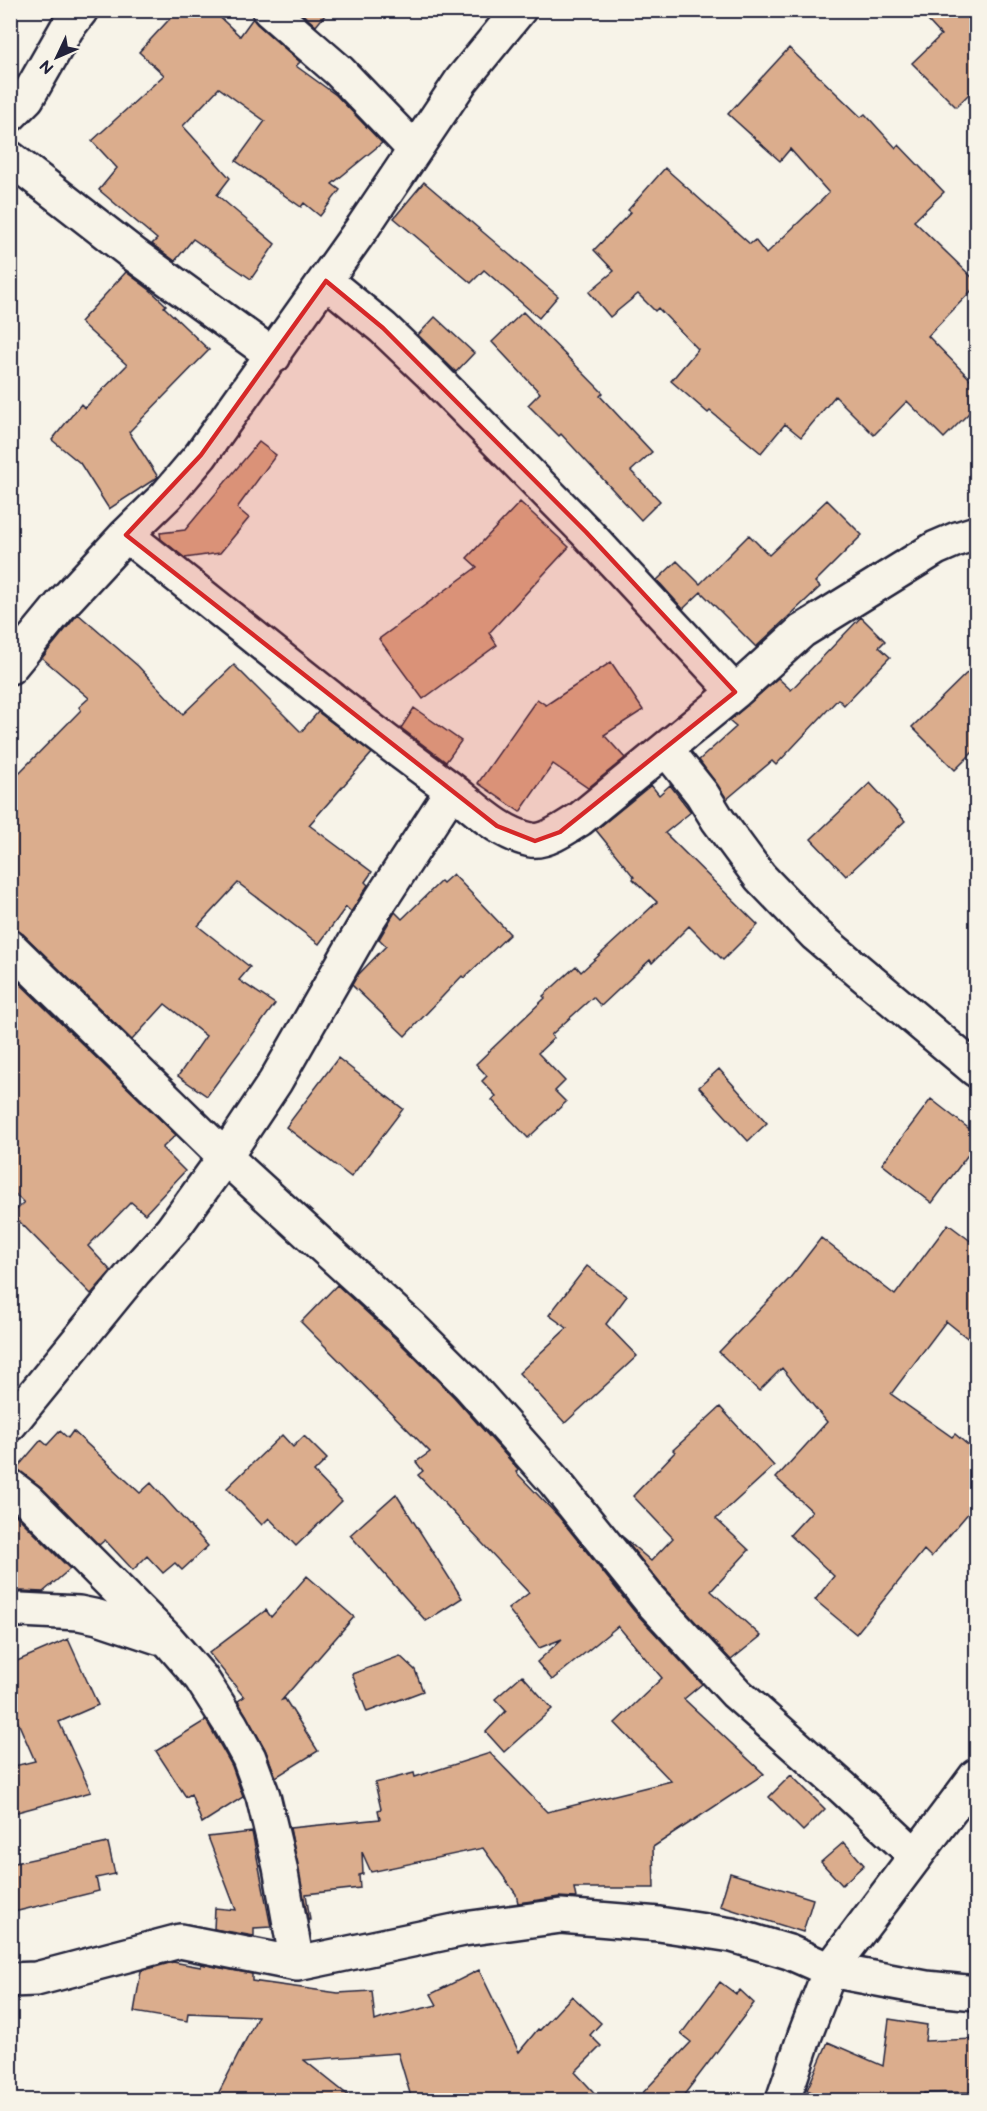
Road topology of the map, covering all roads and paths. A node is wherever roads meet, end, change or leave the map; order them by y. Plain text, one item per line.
1 (81, 10) edge
2 (269, 10) edge
3 (519, 10) edge
4 (10, 115) edge
5 (414, 149) junction
6 (10, 159) edge
7 (326, 281) junction
8 (274, 356) junction
9 (976, 534) edge
10 (126, 535) junction
11 (10, 667) edge
12 (735, 692) junction
13 (666, 748) junction
14 (452, 790) junction
15 (10, 947) edge
16 (976, 1070) edge
17 (225, 1157) junction
18 (10, 1424) edge
19 (10, 1486) edge
20 (21, 1610) dead end
21 (168, 1640) junction
22 (976, 1776) edge
23 (916, 1856) junction
24 (297, 1964) junction
25 (830, 1970) junction
26 (10, 1980) edge
27 (976, 1993) edge
28 (783, 2100) edge

1 - 4 street
2 - 5 street
3 - 5 street
5 - 7 street
6 - 8 street
7 - 8 street
7 - 12 street
8 - 10 street
9 - 12 street
10 - 11 street
10 - 14 street
12 - 13 street
13 - 14 street
13 - 16 street
14 - 17 street
15 - 17 street
17 - 18 street
17 - 23 street
19 - 21 street
20 - 21 street
21 - 24 street
22 - 23 street
23 - 25 street
24 - 25 street
24 - 26 street
25 - 27 street
25 - 28 street

